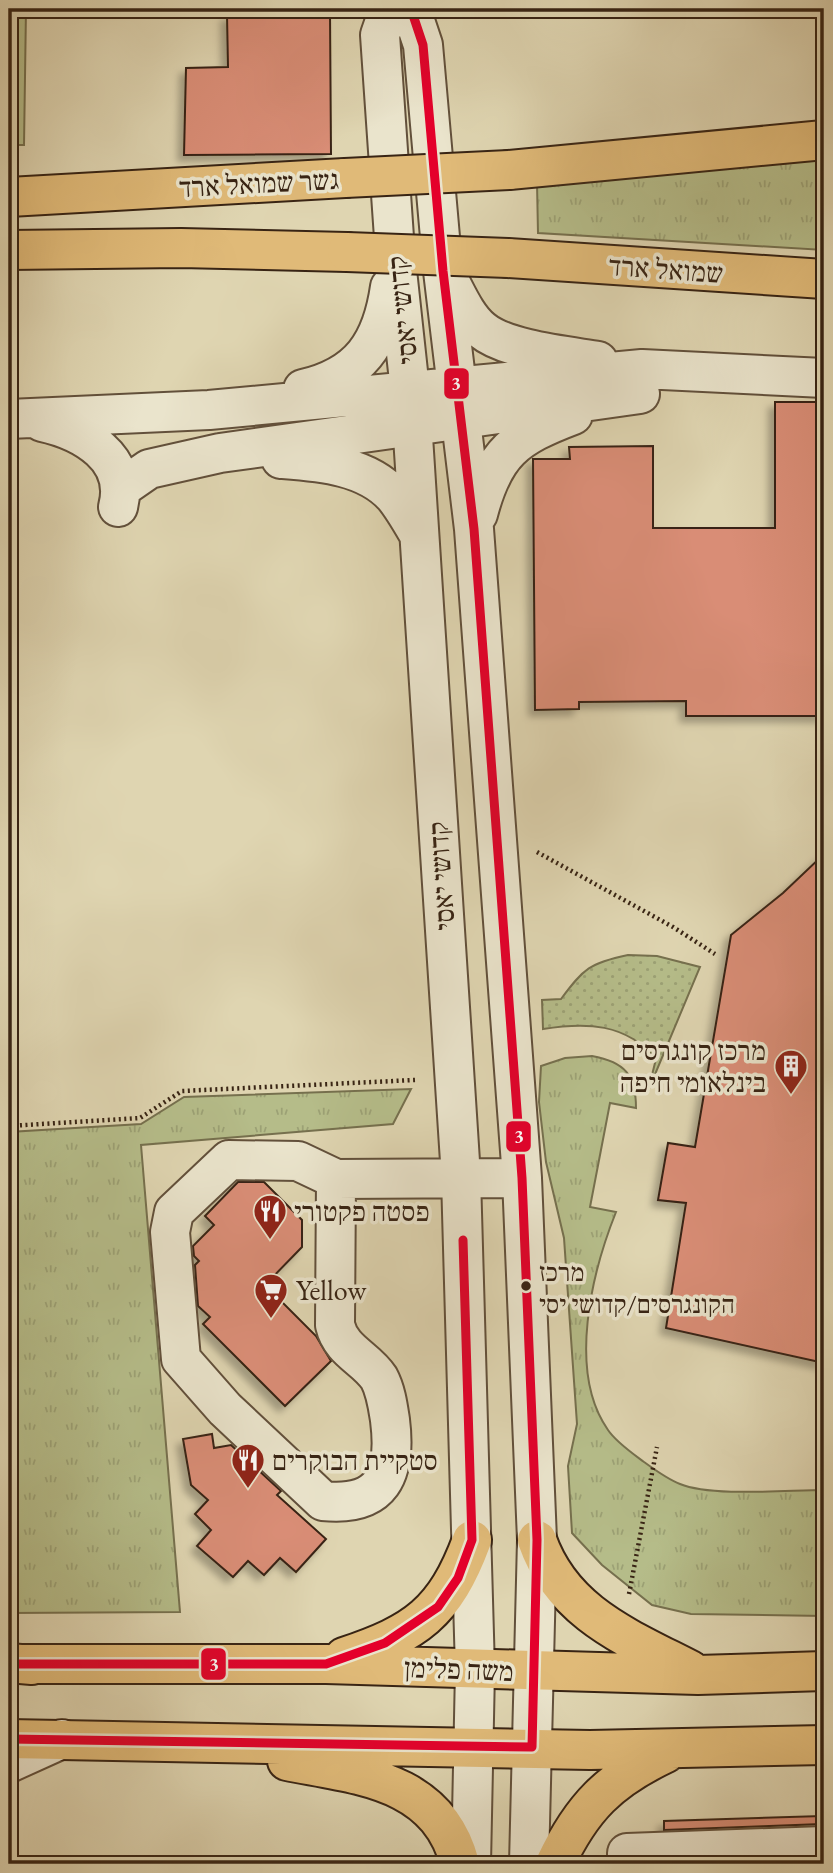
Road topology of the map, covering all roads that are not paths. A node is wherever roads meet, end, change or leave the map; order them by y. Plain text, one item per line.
1 (389, 9) edge
2 (411, 9) edge
3 (824, 140) edge
4 (9, 197) edge
5 (9, 250) edge
6 (396, 253) junction
7 (443, 271) junction
8 (824, 279) edge
9 (824, 378) edge
10 (643, 381) junction
11 (461, 403) junction
12 (411, 409) junction
13 (209, 410) junction
14 (17, 419) edge
15 (220, 453) junction
16 (474, 529) junction
17 (418, 533) junction
18 (461, 1177) junction
19 (522, 1178) junction
20 (336, 1179) junction
21 (472, 1540) junction
22 (537, 1540) junction
23 (17, 1664) edge
24 (326, 1664) junction
25 (475, 1670) junction
26 (824, 1671) edge
27 (534, 1672) junction
28 (698, 1675) junction
29 (9, 1739) edge
30 (62, 1739) junction
31 (185, 1742) junction
32 (471, 1745) junction
33 (824, 1745) edge
34 (532, 1747) junction
35 (672, 1750) junction
36 (9, 1763) edge
37 (824, 1846) edge
38 (460, 1864) edge
39 (471, 1864) edge
40 (529, 1864) edge
41 (555, 1864) edge
42 (627, 1864) edge

1 - 6 street, קדושי יאסי
2 - 7 street, קדושי יאסי
3 - 4 main road, גשר שמואל ארד, bridge
5 - 8 main road, שמואל ארד, bridge
6 - 12 street, קדושי יאסי
6 - 13 street
7 - 10 street
7 - 11 street, קדושי יאסי
9 - 10 street
10 - 11 street
10 - 16 street
11 - 12 street
11 - 16 street, קדושי יאסי
12 - 13 street
12 - 15 street
12 - 17 street, קדושי יאסי
13 - 14 street
14 - 15 street
15 - 17 street
16 - 19 street, קדושי יאסי
17 - 18 street, קדושי יאסי
18 - 19 street
18 - 20 street
18 - 21 street, קדושי יאסי
19 - 22 street, קדושי יאסי
20 - 20 street
21 - 24 main road
21 - 25 street, קדושי יאסי
22 - 27 street, קדושי יאסי
22 - 28 main road
23 - 24 main road, משה פלימן
24 - 25 main road, משה פלימן
25 - 27 main road, משה פלימן
25 - 32 street, קדושי יאסי
26 - 28 main road, משה פלימן
27 - 28 main road, משה פלימן
27 - 34 street, קדושי יאסי
29 - 30 main road
30 - 31 main road
30 - 36 street
31 - 32 main road
31 - 38 main road
32 - 34 main road
32 - 39 street, קדושי יאסי
33 - 35 main road
34 - 35 main road
34 - 40 street, קדושי יאסי
35 - 41 main road
37 - 42 street

